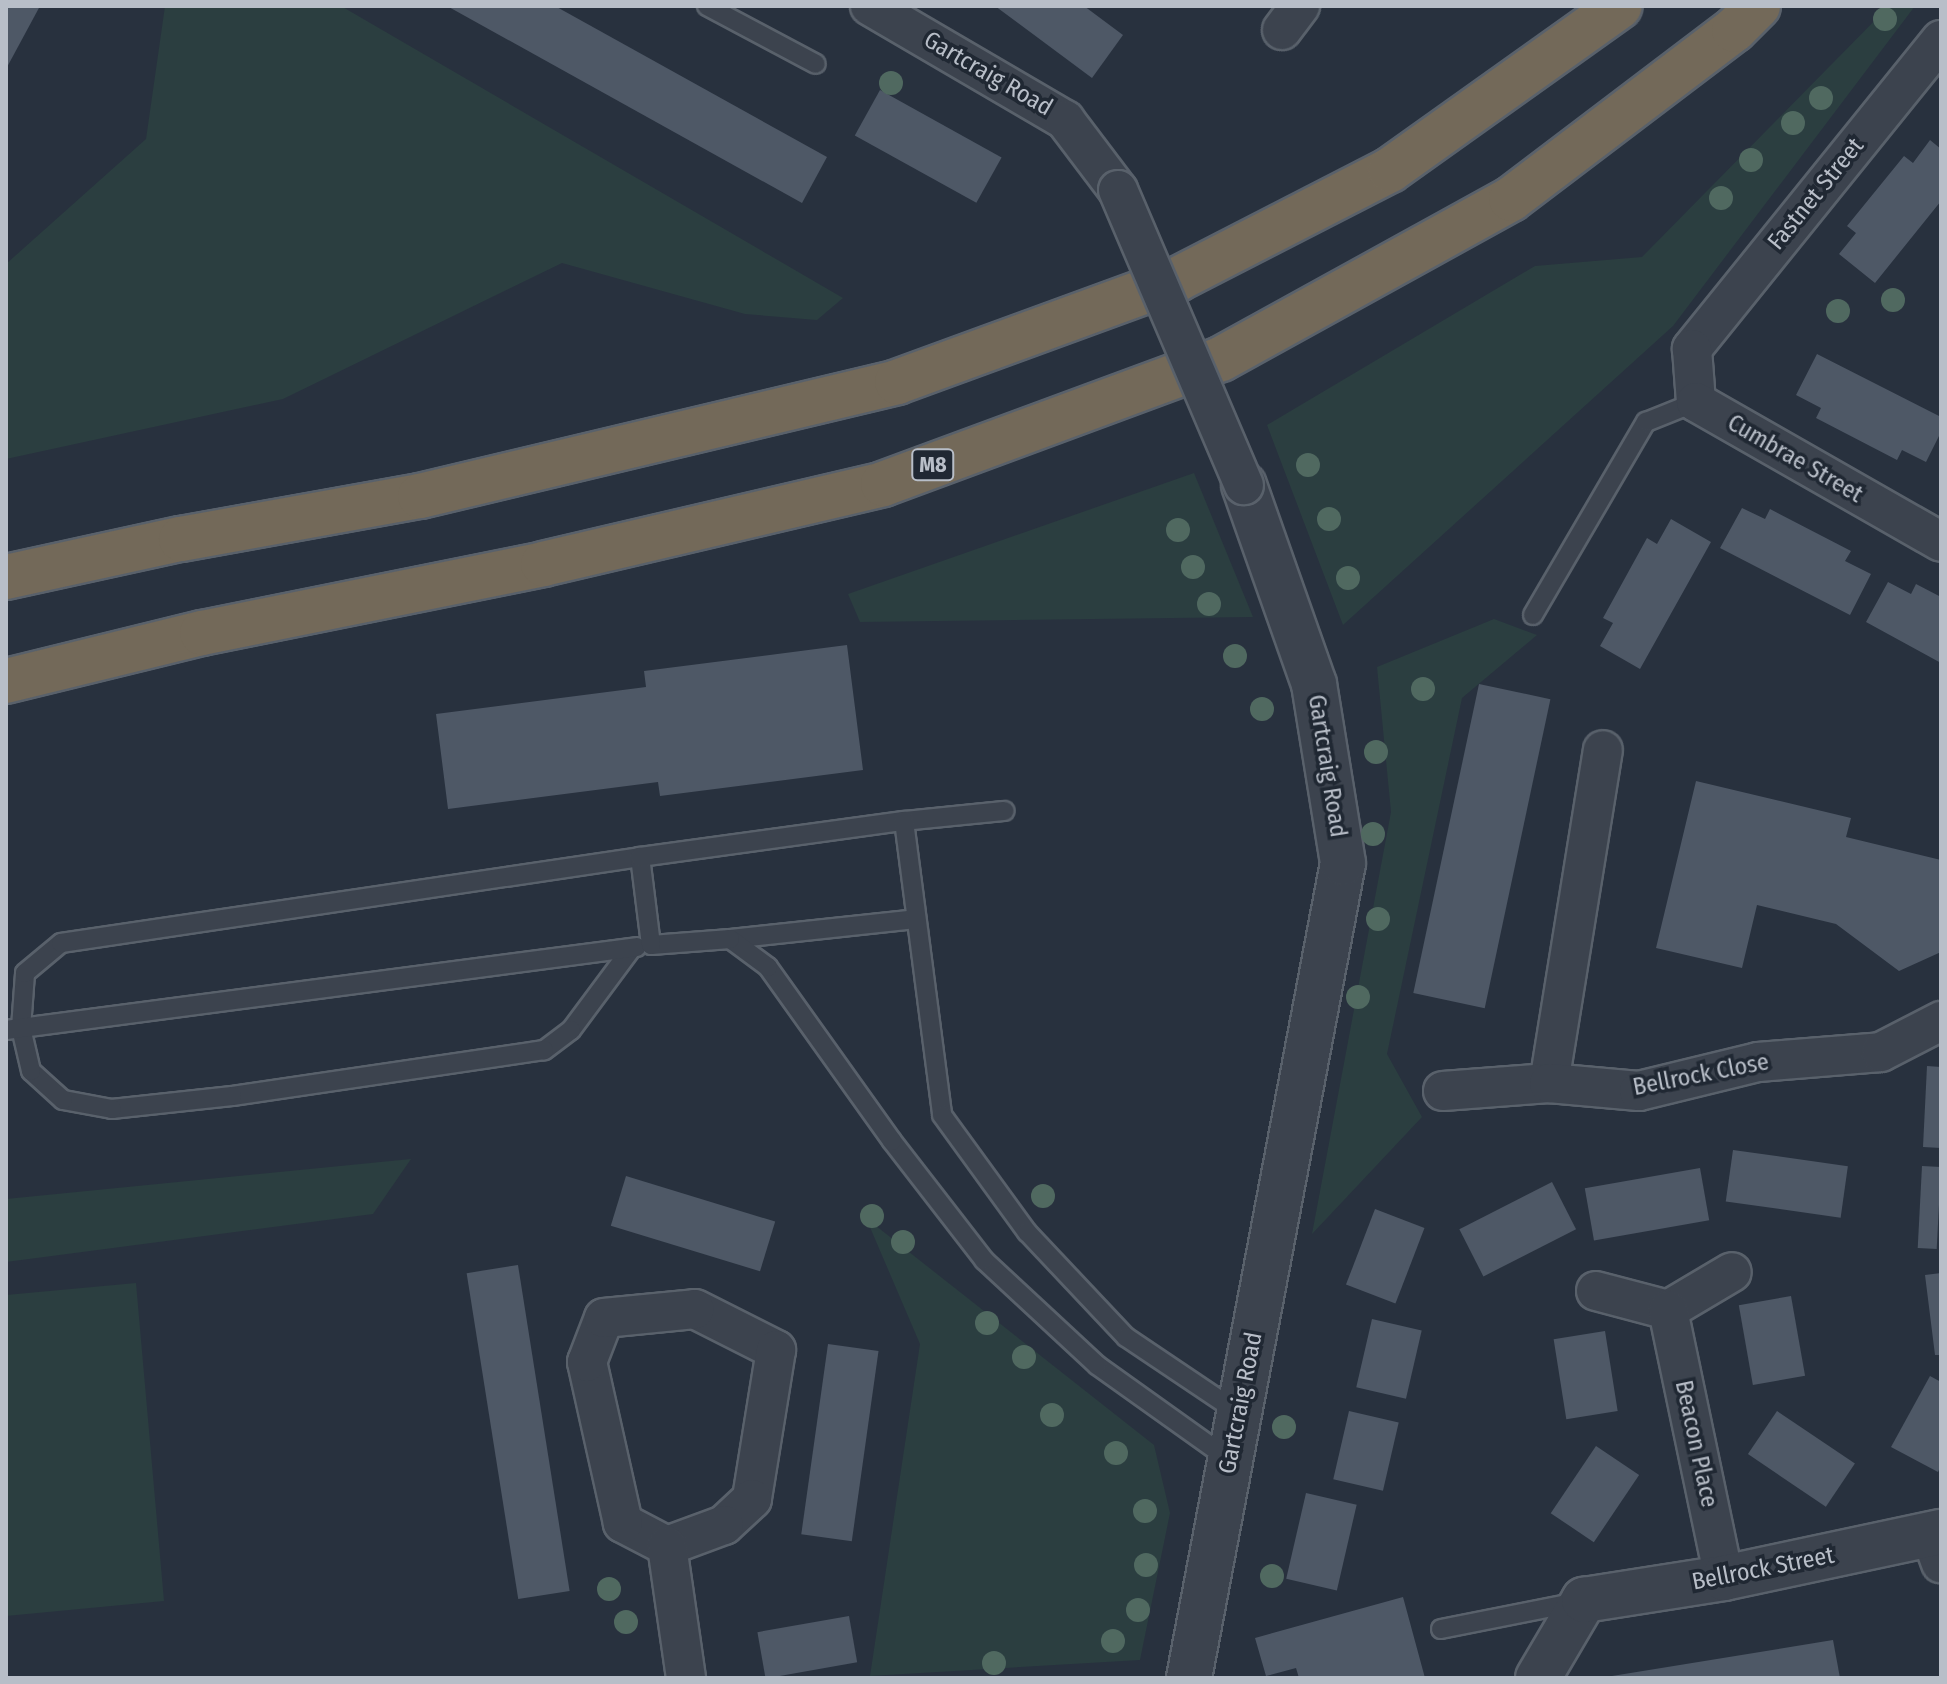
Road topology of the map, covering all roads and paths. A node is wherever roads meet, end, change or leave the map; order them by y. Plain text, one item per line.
1 (707, 6) edge
2 (1620, 6) edge
3 (1758, 6) edge
4 (878, 8) edge
5 (1941, 40) edge
6 (816, 64) dead end
7 (1696, 402) junction
8 (1244, 485) joint
9 (1941, 542) edge
10 (6, 577) edge
11 (1533, 615) dead end
12 (6, 681) edge
13 (1603, 750) dead end
14 (1005, 811) dead end
15 (904, 821) junction
16 (640, 857) junction
17 (916, 919) junction
18 (730, 939) junction
19 (651, 945) junction
20 (632, 948) junction
21 (1941, 1021) edge
22 (14, 1029) edge
23 (1549, 1083) junction
24 (1443, 1091) dead end
25 (1732, 1272) dead end
26 (1596, 1291) dead end
27 (1668, 1310) junction
28 (1240, 1414) junction
29 (1230, 1460) junction
30 (1938, 1544) edge
31 (667, 1546) junction
32 (1724, 1578) junction
33 (1584, 1600) junction
34 (1441, 1629) dead end
35 (686, 1678) edge
36 (1189, 1678) edge
37 (1538, 1678) edge

1 - 6 lane
2 - 10 highway
3 - 12 highway, M8
4 - 8 street, Gartcraig Road, bridge
5 - 7 street, Fastnet Street
7 - 9 street, Cumbrae Street
7 - 11 lane
8 - 28 street, Gartcraig Road
13 - 23 street
14 - 15 lane
15 - 16 lane
15 - 17 lane
16 - 19 lane
16 - 22 lane
17 - 18 lane
17 - 28 lane
18 - 19 lane
18 - 29 lane
19 - 20 lane
20 - 22 lane
20 - 22 lane
21 - 23 street, Bellrock Close
23 - 24 street, Bellrock Close
25 - 27 street
26 - 27 street
27 - 32 street, Beacon Place
28 - 29 street, Gartcraig Road
29 - 36 street, Gartcraig Road
30 - 32 street, Bellrock Street
31 - 31 street
31 - 35 street
32 - 33 street, Bellrock Street
33 - 34 lane
33 - 37 street

